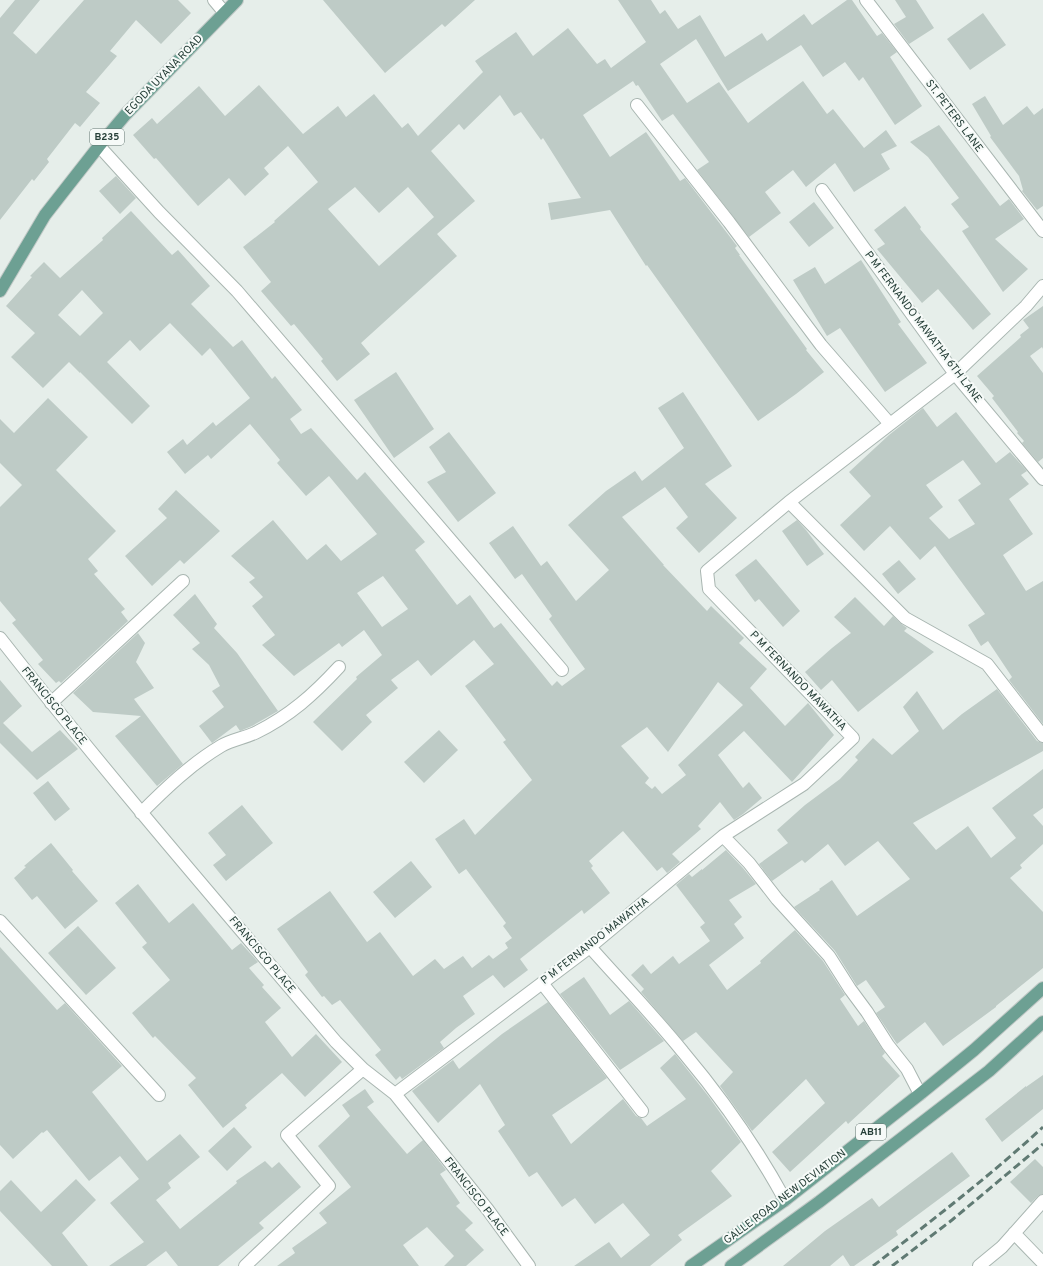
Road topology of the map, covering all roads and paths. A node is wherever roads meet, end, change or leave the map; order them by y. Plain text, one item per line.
1 (214, 0) edge
2 (237, 0) edge
3 (866, 0) edge
4 (224, 12) junction
5 (637, 105) dead end
6 (99, 146) junction
7 (822, 190) dead end
8 (1043, 231) edge
9 (1043, 286) edge
10 (0, 291) edge
11 (955, 374) junction
12 (890, 424) junction
13 (1043, 480) edge
14 (789, 502) junction
15 (183, 581) dead end
16 (0, 638) edge
17 (339, 666) dead end
18 (562, 670) dead end
19 (51, 703) junction
20 (1043, 736) edge
21 (141, 813) junction
22 (724, 836) junction
23 (0, 921) edge
24 (590, 947) junction
25 (542, 983) junction
26 (1043, 988) edge
27 (1043, 1022) edge
28 (363, 1069) junction
29 (395, 1094) junction
30 (920, 1094) junction
31 (159, 1095) dead end
32 (642, 1111) dead end
33 (785, 1200) junction
34 (1043, 1201) edge
35 (1014, 1233) junction
36 (1043, 1263) edge
37 (245, 1266) edge
38 (529, 1266) edge
39 (691, 1266) edge
40 (731, 1266) edge
41 (979, 1266) edge

1 - 4 street
2 - 4 main road, EGODA UYANA ROAD / B235
3 - 8 street, ST. PETERS LANE
4 - 6 main road, EGODA UYANA ROAD / B235
5 - 12 street
6 - 10 main road, EGODA UYANA ROAD / B235
6 - 18 street
7 - 11 street, P M FERNANDO MAWATHA 6TH LANE
9 - 11 street, P M FERNANDO MAWATHA
11 - 12 street, P M FERNANDO MAWATHA
11 - 13 street, P M FERNANDO MAWATHA 6TH LANE
12 - 14 street, P M FERNANDO MAWATHA
14 - 20 street
14 - 22 street, P M FERNANDO MAWATHA
15 - 19 street
16 - 19 street, FRANCISCO PLACE
17 - 21 street
19 - 21 street, FRANCISCO PLACE
21 - 28 street, FRANCISCO PLACE
22 - 24 street, P M FERNANDO MAWATHA
22 - 30 street
23 - 31 street
24 - 25 street, P M FERNANDO MAWATHA
24 - 33 street
25 - 29 street, P M FERNANDO MAWATHA
25 - 32 street
26 - 30 main road, GALLE ROAD NEW DEVIATION / AB11
27 - 40 main road, GALLE ROAD NEW DEVIATION / AB11
28 - 29 street, FRANCISCO PLACE
28 - 37 street
29 - 38 street, FRANCISCO PLACE
30 - 33 main road, GALLE ROAD NEW DEVIATION / AB11
33 - 39 main road, GALLE ROAD NEW DEVIATION / AB11
34 - 35 street
35 - 36 street
35 - 41 street

